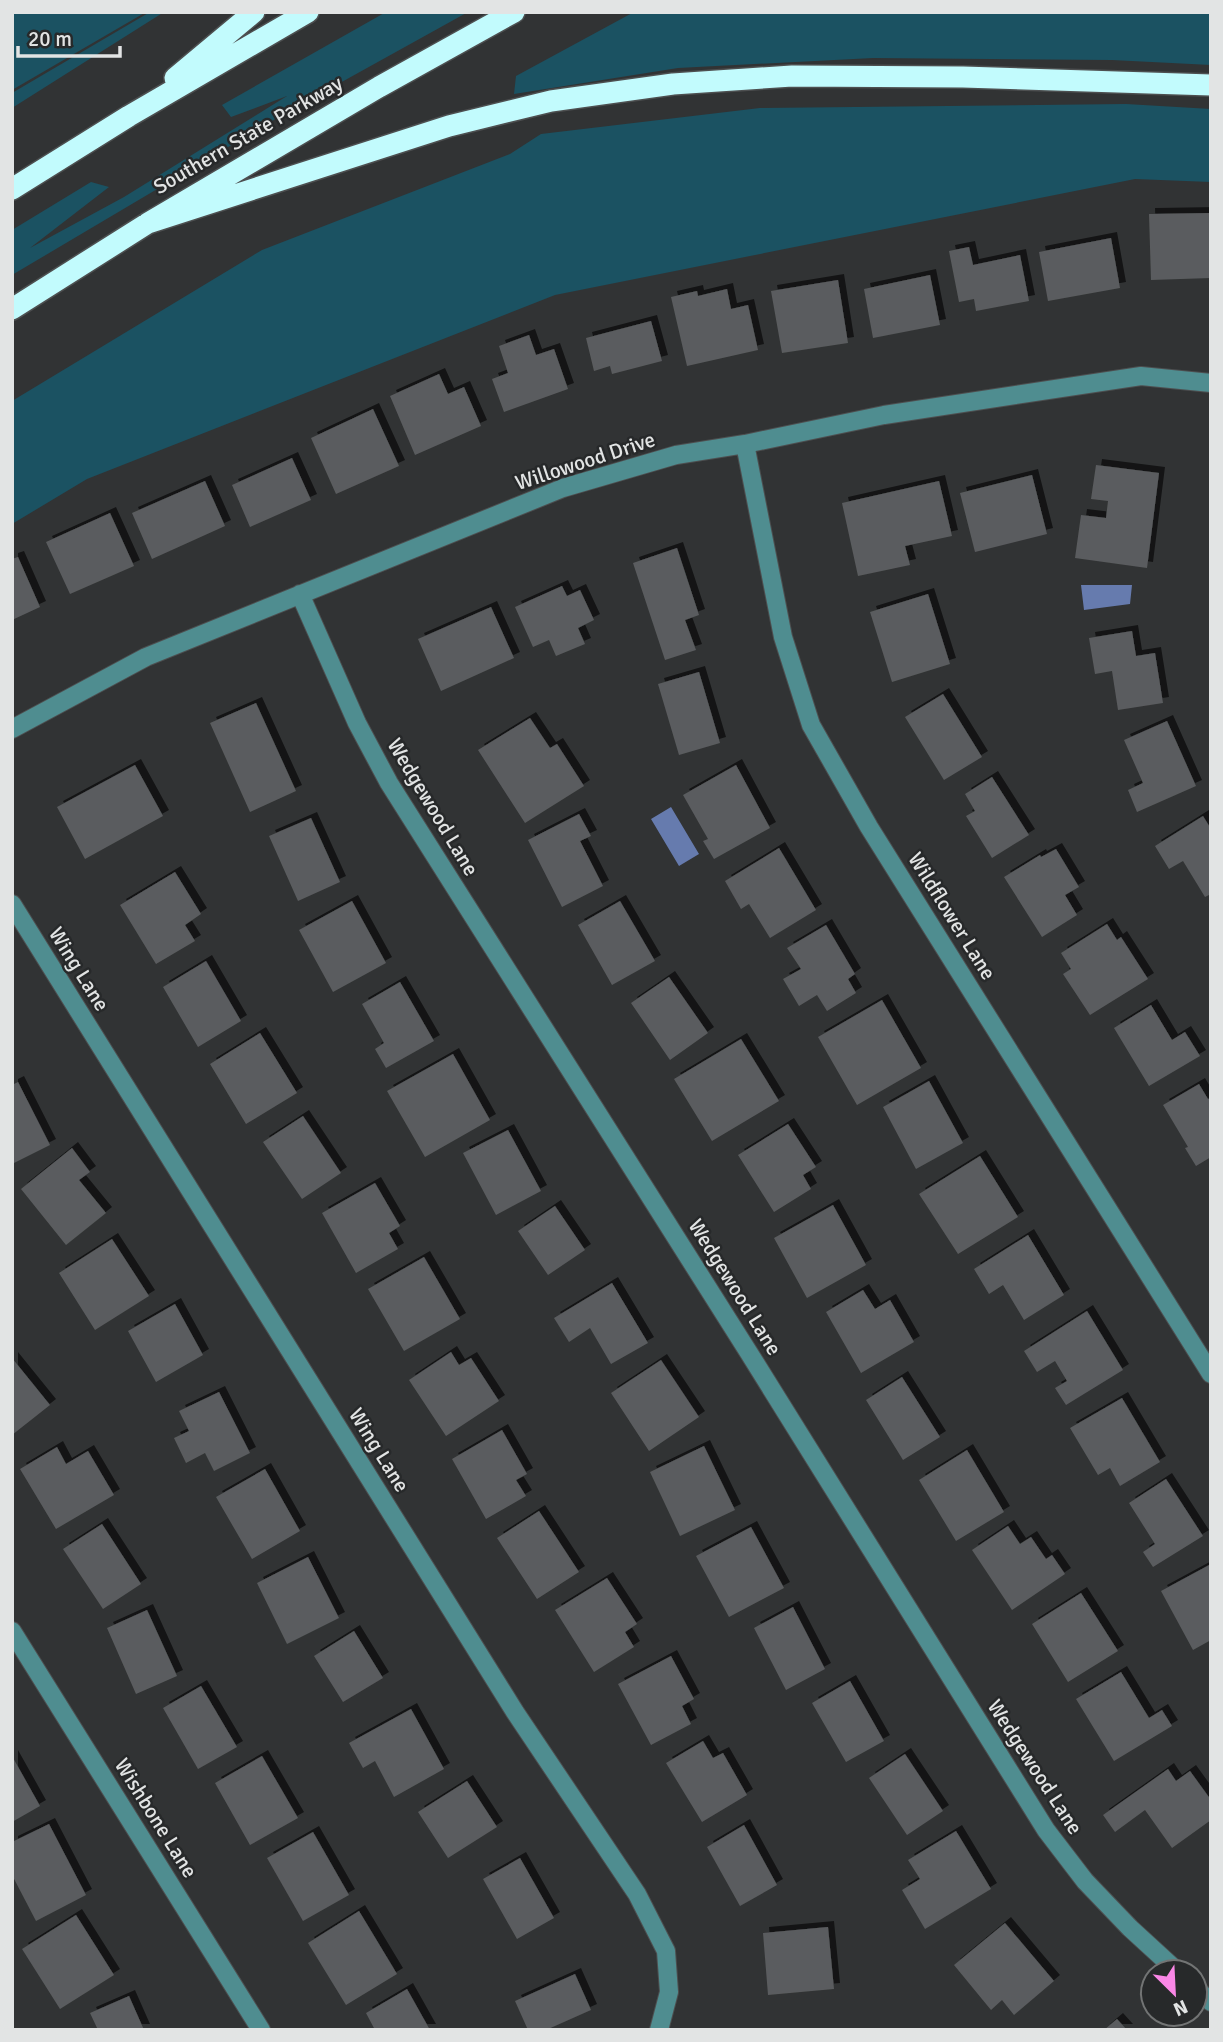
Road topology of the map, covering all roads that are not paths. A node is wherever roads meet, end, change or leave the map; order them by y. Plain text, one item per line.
1 (254, 12) edge
2 (308, 12) edge
3 (514, 12) edge
4 (1211, 85) edge
5 (129, 116) junction
6 (12, 188) edge
7 (148, 223) junction
8 (12, 309) edge
9 (1211, 383) edge
10 (745, 444) junction
11 (300, 594) junction
12 (12, 730) edge
13 (12, 904) edge
14 (1211, 1374) edge
15 (12, 1631) edge
16 (1163, 1958) edge
17 (261, 2030) edge
18 (659, 2030) edge

1 - 5 highway
2 - 5 highway
3 - 7 highway, Southern State Parkway
4 - 7 highway
5 - 6 highway
7 - 8 highway, Southern State Parkway
9 - 10 street, Willowood Drive
10 - 11 street, Willowood Drive
10 - 14 street, Wildflower Lane
11 - 12 street, Willowood Drive
11 - 16 street, Wedgewood Lane
13 - 18 street, Wing Lane
15 - 17 street, Wishbone Lane

